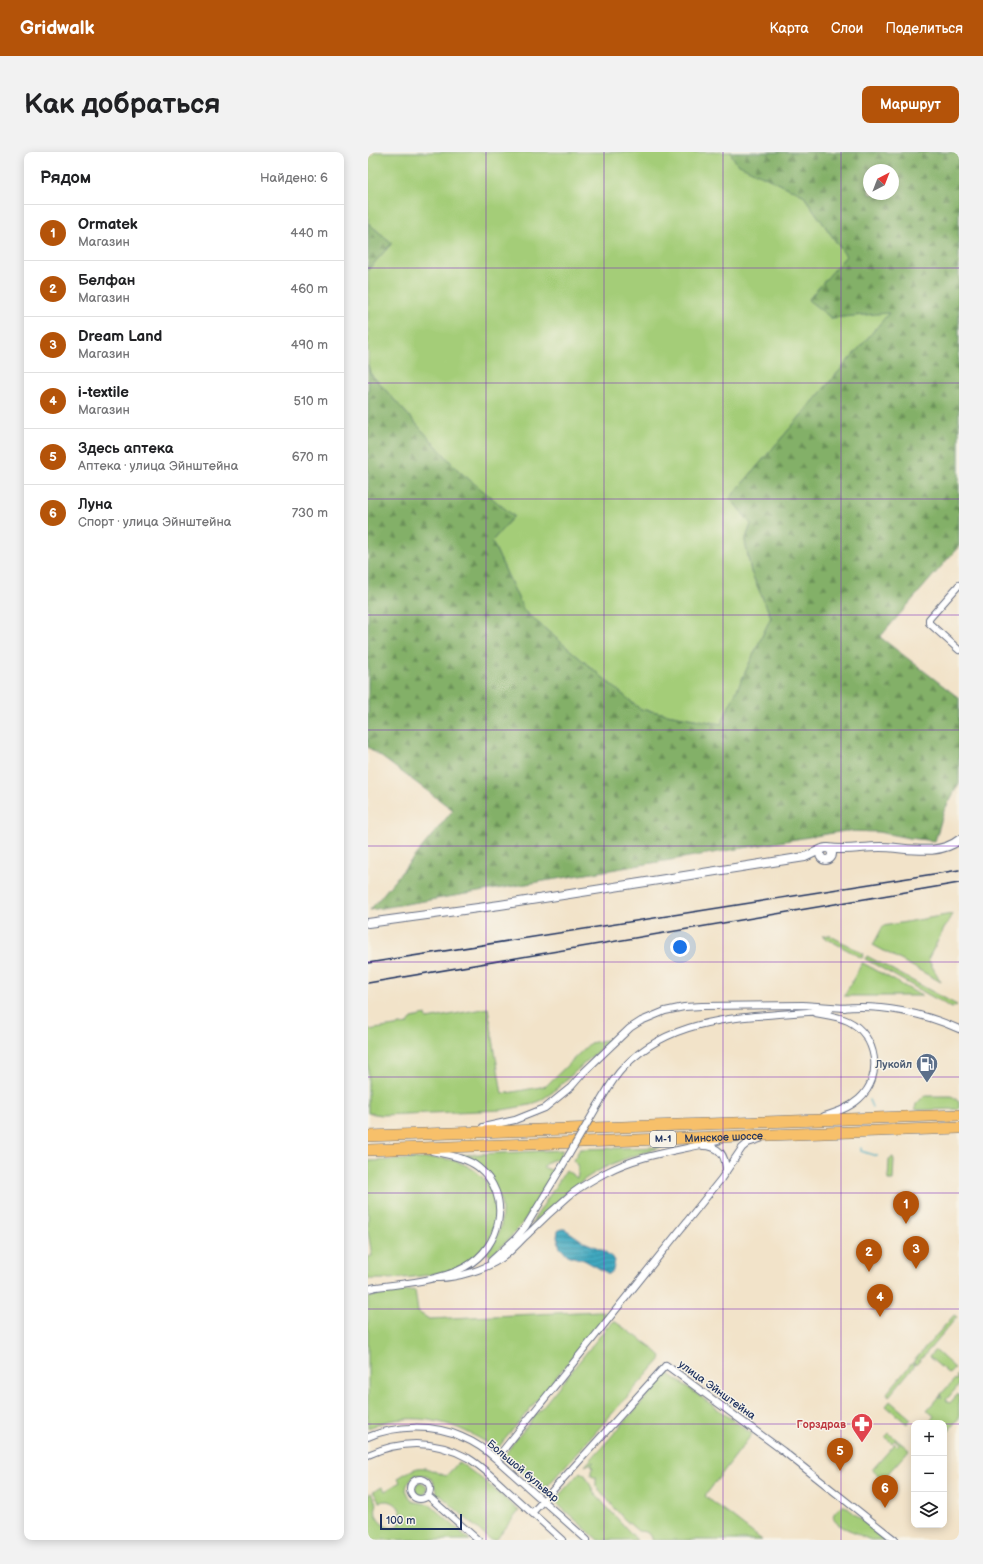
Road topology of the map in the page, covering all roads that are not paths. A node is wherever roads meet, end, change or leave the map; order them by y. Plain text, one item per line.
1 (959, 585) edge
2 (959, 650) edge
3 (959, 840) edge
4 (825, 849) junction
5 (849, 850) junction
6 (805, 857) junction
7 (826, 859) junction
8 (368, 923) edge
9 (845, 1008) junction
10 (806, 1012) junction
11 (959, 1029) edge
12 (959, 1115) edge
13 (807, 1122) junction
14 (959, 1128) edge
15 (446, 1134) junction
16 (773, 1135) junction
17 (368, 1136) edge
18 (735, 1136) junction
19 (696, 1146) junction
20 (418, 1148) junction
21 (368, 1150) edge
22 (726, 1172) junction
23 (487, 1265) junction
24 (436, 1278) junction
25 (368, 1285) edge
26 (376, 1286) junction
27 (368, 1289) edge
28 (368, 1437) edge
29 (368, 1456) edge
30 (496, 1458) junction
31 (428, 1496) dead end
32 (543, 1500) junction
33 (532, 1513) junction
34 (478, 1540) edge
35 (562, 1540) edge
36 (587, 1540) edge
37 (895, 1540) edge

1 - 2 street
3 - 5 street
4 - 5 street
4 - 6 street
4 - 7 street
5 - 7 street
6 - 7 street
6 - 8 street
9 - 10 street
9 - 11 street
9 - 15 street
10 - 13 street
10 - 23 street, bridge
12 - 13 highway, Минское шоссе / М-1
13 - 15 highway, Минское шоссе / М-1
14 - 16 highway, Минское шоссе / М-1
15 - 17 highway, Минское шоссе / М-1
16 - 18 highway, Минское шоссе / М-1
16 - 22 street
18 - 19 street
18 - 20 highway, Минское шоссе / М-1
19 - 22 street
19 - 23 street
20 - 21 highway, Минское шоссе / М-1
20 - 24 street
22 - 30 street
23 - 24 street
24 - 26 street
25 - 26 street
26 - 27 street
28 - 30 street, Большой бульвар
29 - 33 street
30 - 32 street, Большой бульвар
31 - 34 street
32 - 33 street, улица Эйнштейна
32 - 36 street, Большой бульвар
32 - 37 street, улица Эйнштейна
33 - 35 street

